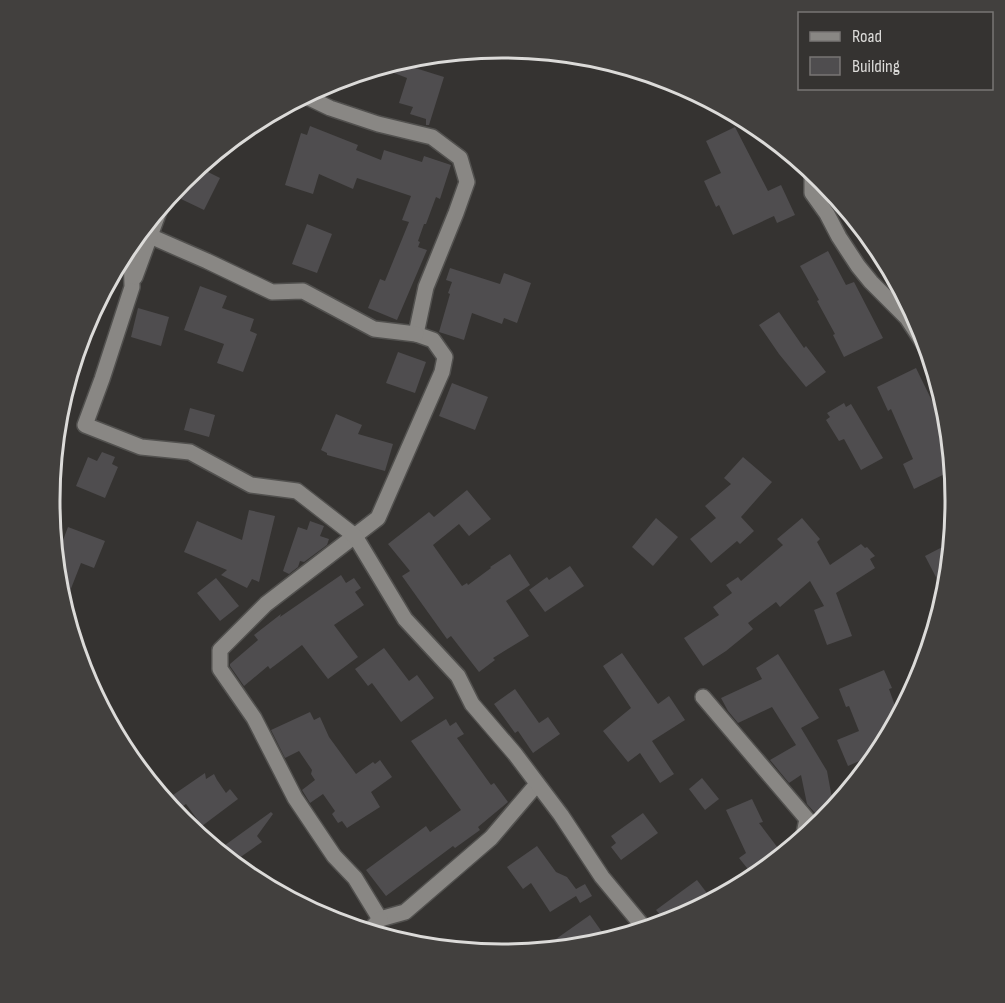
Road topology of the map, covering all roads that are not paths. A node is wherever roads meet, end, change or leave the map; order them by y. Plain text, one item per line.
1 (314, 101) edge
2 (812, 184) edge
3 (152, 231) edge
4 (150, 236) junction
5 (131, 259) edge
6 (132, 287) junction
7 (904, 315) edge
8 (416, 334) junction
9 (355, 536) junction
10 (704, 698) dead end
11 (537, 784) junction
12 (806, 825) edge
13 (380, 919) junction
14 (640, 922) edge
15 (374, 925) edge

1 - 8 street
2 - 7 street
3 - 4 street
4 - 6 street
4 - 8 street
5 - 6 street
6 - 9 street
8 - 9 street
9 - 11 street
9 - 13 street
10 - 12 street
11 - 13 street
11 - 14 street
13 - 15 street

